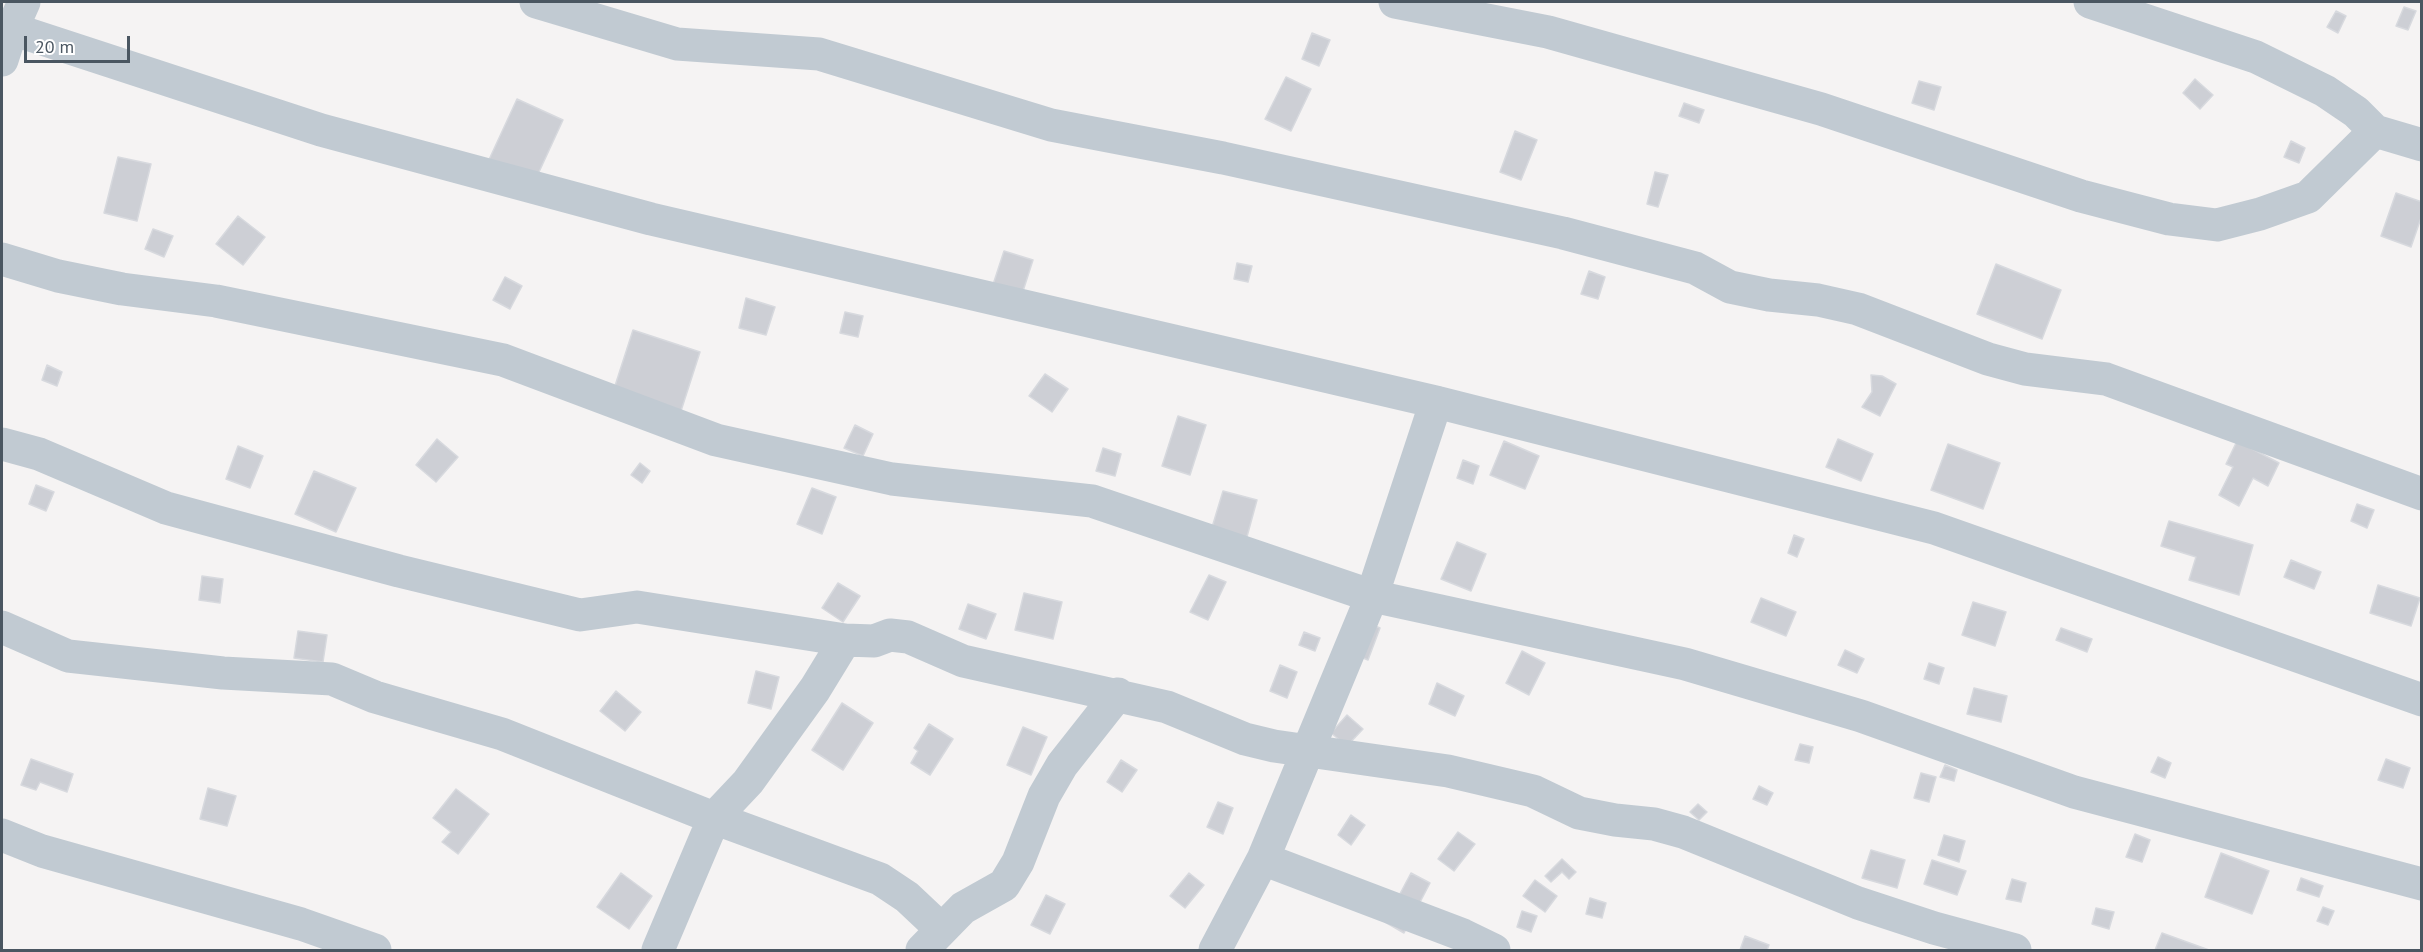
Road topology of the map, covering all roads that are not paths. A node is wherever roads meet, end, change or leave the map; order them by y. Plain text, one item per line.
1 (536, 2) edge
2 (1395, 2) edge
3 (2090, 2) edge
4 (18, 15) edge
5 (2, 60) edge
6 (2375, 130) junction
7 (2421, 145) edge
8 (2, 259) edge
9 (1436, 402) junction
10 (2, 444) edge
11 (2421, 494) edge
12 (1372, 596) junction
13 (2, 627) edge
14 (845, 640) junction
15 (1118, 694) junction
16 (2421, 700) edge
17 (1308, 751) junction
18 (714, 818) junction
19 (2, 835) edge
20 (1263, 859) junction
21 (2421, 884) edge
22 (931, 940) edge
23 (375, 951) edge
24 (658, 951) edge
25 (1215, 951) edge
26 (1494, 951) edge
27 (2014, 951) edge

1 - 11 street
2 - 6 street
3 - 6 street
4 - 5 street
4 - 9 street
6 - 7 street
8 - 12 street
9 - 12 street
9 - 16 street
10 - 14 street
12 - 17 street
12 - 21 street
13 - 18 street
14 - 15 street
14 - 18 street
15 - 17 street
15 - 22 street
17 - 20 street
17 - 27 street
18 - 22 street
18 - 24 street
19 - 23 street
20 - 25 street
20 - 26 street

